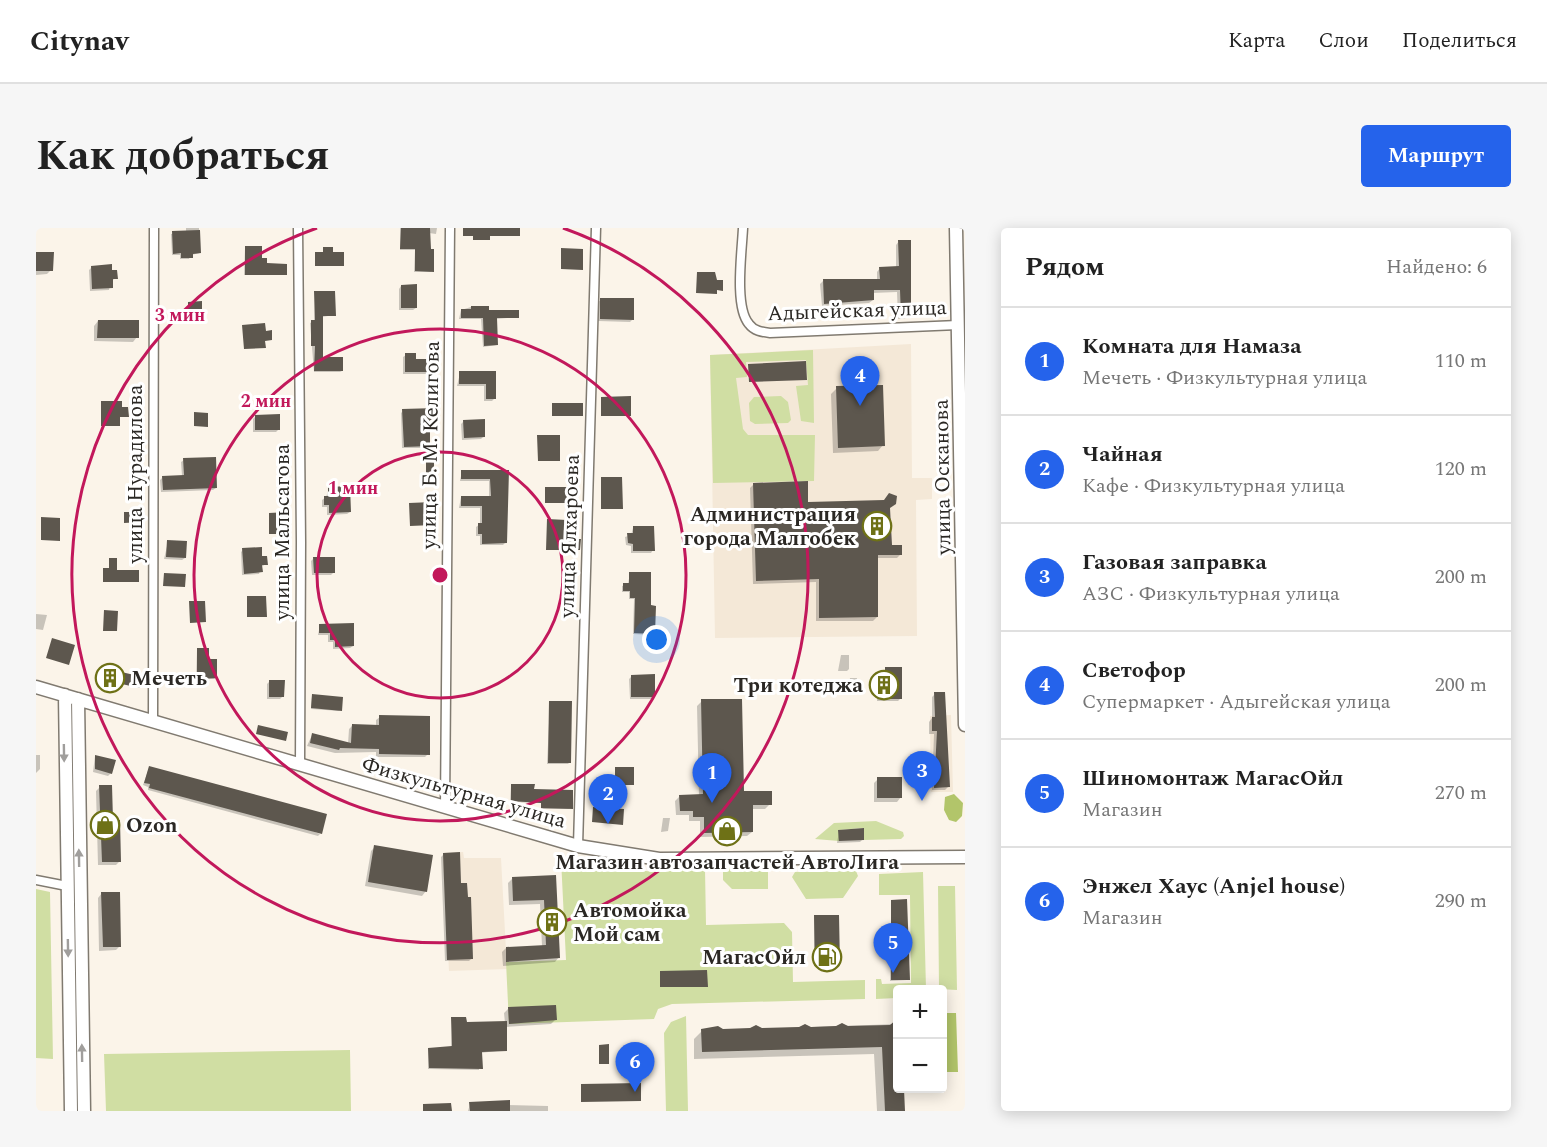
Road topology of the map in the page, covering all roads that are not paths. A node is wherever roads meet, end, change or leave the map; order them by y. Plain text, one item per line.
1 (154, 228) edge
2 (298, 228) edge
3 (450, 228) edge
4 (596, 228) edge
5 (742, 228) edge
6 (956, 228) edge
7 (958, 325) junction
8 (962, 398) edge
9 (36, 687) edge
10 (64, 695) junction
11 (78, 699) junction
12 (153, 721) junction
13 (965, 725) edge
14 (300, 764) junction
15 (445, 807) junction
16 (578, 846) junction
17 (965, 857) edge
18 (36, 880) edge
19 (67, 886) junction
20 (71, 1111) edge
21 (84, 1111) edge

1 - 12 street, улица Нурадилова
2 - 14 street, улица Мальсагова
3 - 15 street, улица Б. М. Келигова
4 - 16 street, улица Ялхароева
5 - 7 street, Адыгейская улица
6 - 7 street, улица Осканова
7 - 8 street, улица Осканова
8 - 13 street, улица Осканова
9 - 10 street, Физкультурная улица
10 - 11 street, Физкультурная улица
10 -> 19 street
11 - 12 street, Физкультурная улица
21 -> 11 street
12 - 14 street, Физкультурная улица
14 - 15 street, Физкультурная улица
15 - 16 street, Физкультурная улица
16 - 17 street, Физкультурная улица
18 - 19 street
19 -> 20 street

